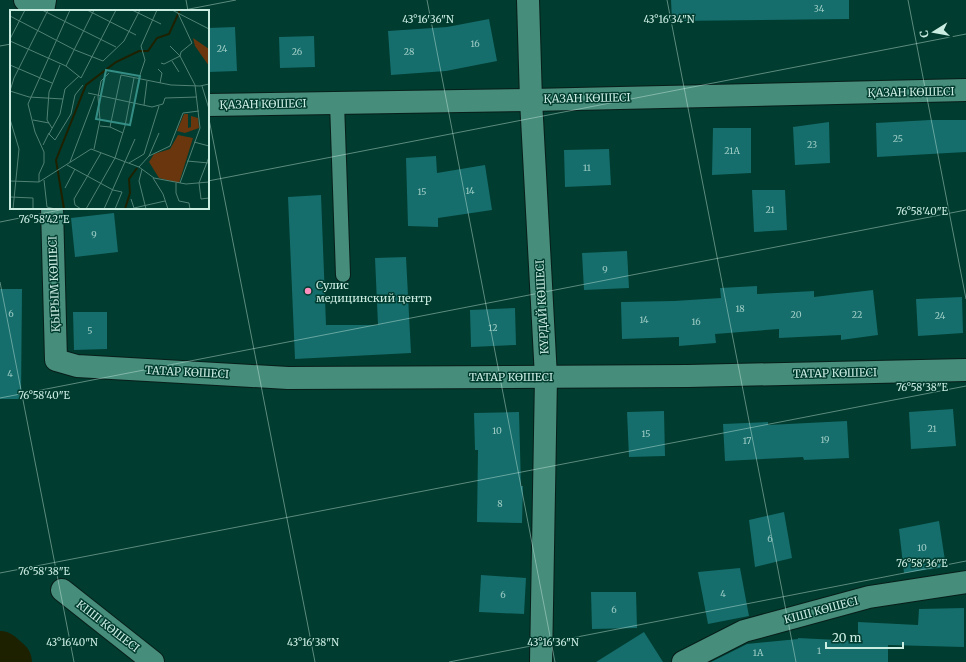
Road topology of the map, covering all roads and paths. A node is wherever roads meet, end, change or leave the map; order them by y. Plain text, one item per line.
1 (25, 0) edge
2 (45, 0) edge
3 (528, 0) edge
4 (35, 10) edge
5 (44, 10) edge
6 (966, 90) edge
7 (531, 100) junction
8 (337, 103) junction
9 (209, 105) edge
10 (52, 209) edge
11 (344, 275) dead end
12 (56, 360) joint
13 (966, 370) edge
14 (546, 377) junction
15 (966, 582) edge
16 (62, 590) dead end
17 (153, 662) edge
18 (541, 662) edge
19 (683, 662) edge

1 - 4 street
2 - 5 street
3 - 7 street, КҮРДАЙ КӨШЕСІ
6 - 7 street, ҚАЗАН КӨШЕСІ
7 - 8 street, ҚАЗАН КӨШЕСІ
7 - 14 street, КҮРДАЙ КӨШЕСІ
8 - 9 street, ҚАЗАН КӨШЕСІ
8 - 11 lane
10 - 12 street, ҚЫРЫМ КӨШЕСІ
12 - 14 street, ТАТАР КӨШЕСІ
13 - 14 street, ТАТАР КӨШЕСІ
14 - 18 street, КҮРДАЙ КӨШЕСІ
15 - 19 street, КІШІ КӨШЕСІ
16 - 17 street, КІШІ КӨШЕСІ

